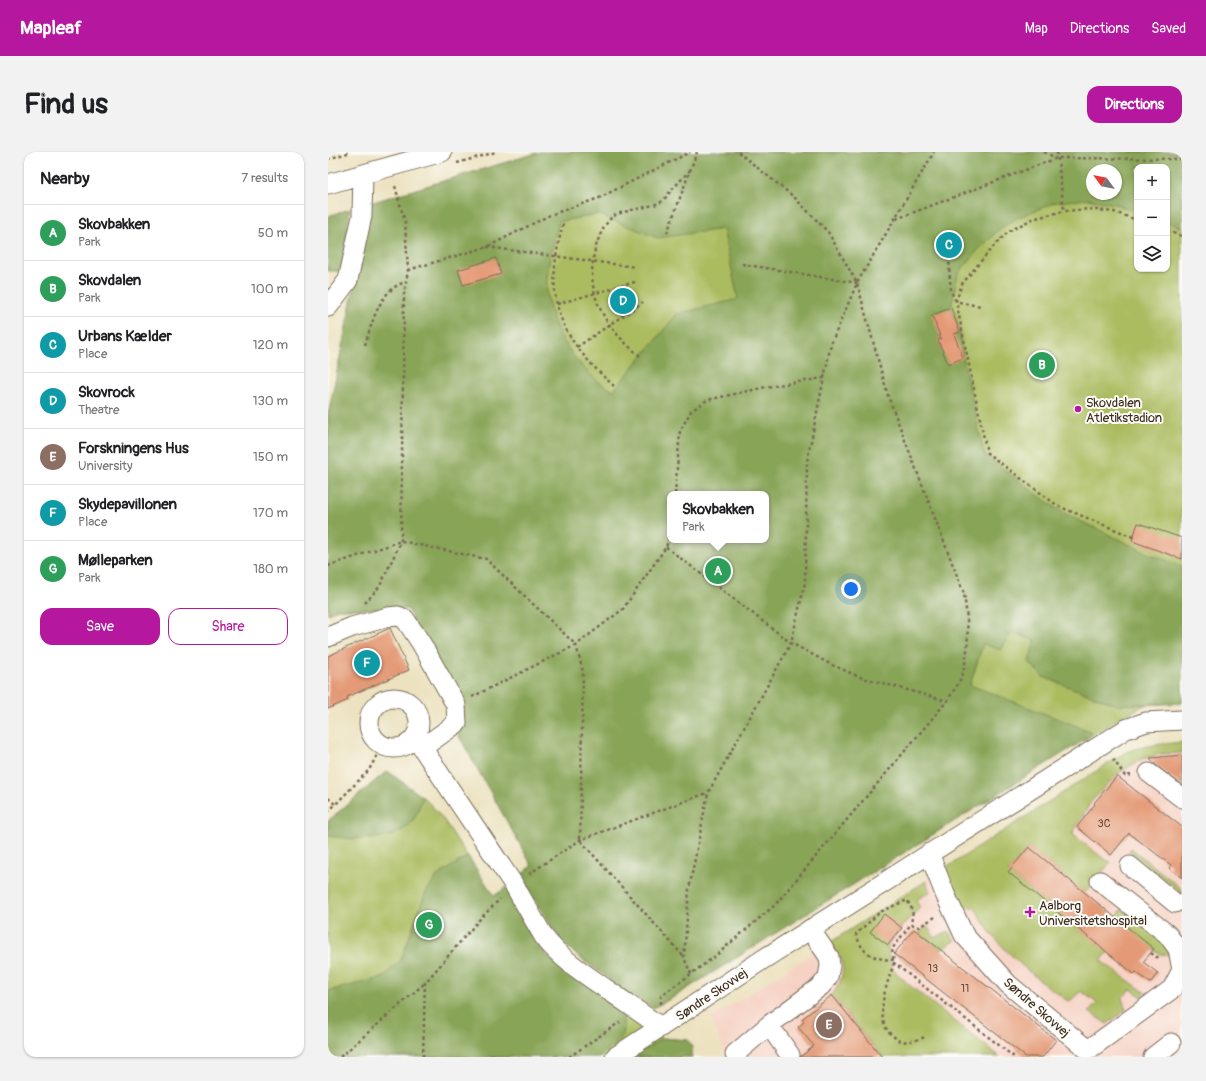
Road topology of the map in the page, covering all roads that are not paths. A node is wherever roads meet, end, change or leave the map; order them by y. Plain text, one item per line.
1 (442, 152) edge
2 (363, 174) junction
3 (328, 184) edge
4 (328, 306) edge
5 (328, 637) edge
6 (1182, 720) edge
7 (419, 742) junction
8 (1150, 773) dead end
9 (1182, 798) edge
10 (929, 854) junction
11 (1100, 880) dead end
12 (1120, 896) junction
13 (1175, 903) dead end
14 (810, 929) junction
15 (769, 1025) junction
16 (661, 1027) junction
17 (1171, 1043) dead end
18 (1084, 1054) edge
19 (790, 1055) dead end
20 (615, 1057) edge
21 (737, 1057) edge
22 (1153, 1057) edge

1 - 2 street
2 - 3 street
2 - 4 street
5 - 7 street
6 - 10 street, Søndre Skovvej
7 - 7 street
7 - 16 street
8 - 9 street
10 - 14 street, Søndre Skovvej
10 - 18 street, Søndre Skovvej
11 - 12 street, Søndre Skovvej
12 - 13 street
12 - 18 street, Søndre Skovvej
14 - 15 street
14 - 16 street, Søndre Skovvej
15 - 19 street
15 - 21 street
16 - 20 street, Søndre Skovvej
17 - 22 street

